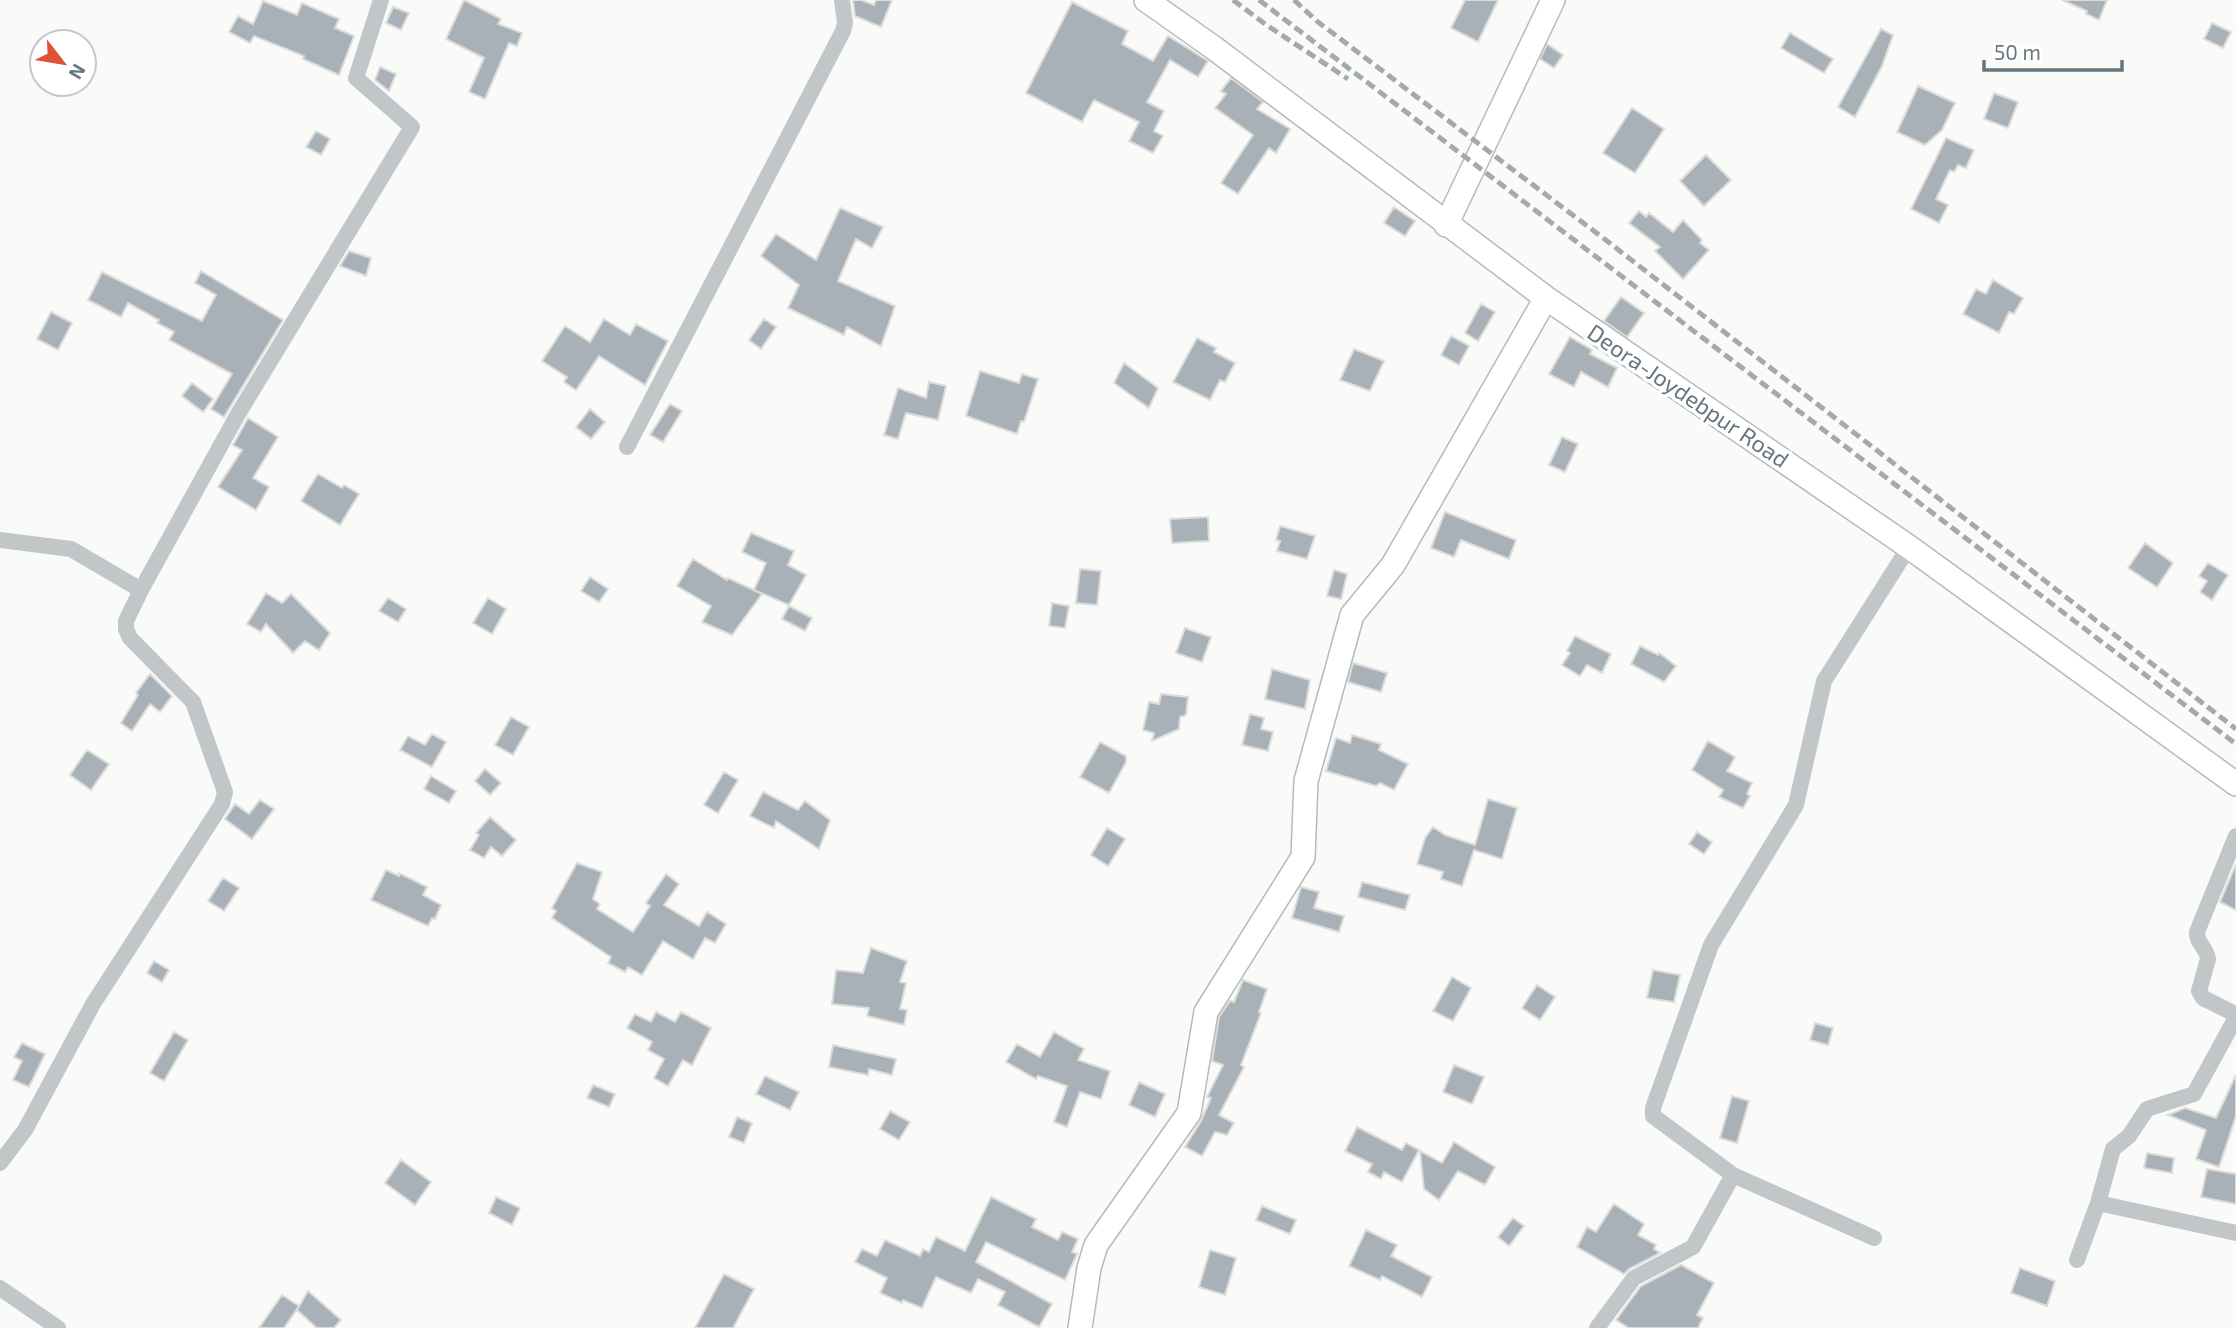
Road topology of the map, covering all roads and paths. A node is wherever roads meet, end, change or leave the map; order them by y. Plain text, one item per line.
1 (381, 0) edge
2 (842, 0) edge
3 (1146, 0) edge
4 (1553, 0) edge
5 (1446, 225) junction
6 (1546, 298) junction
7 (627, 447) dead end
8 (0, 540) edge
9 (1909, 547) junction
10 (141, 590) junction
11 (2236, 784) edge
12 (2236, 836) edge
13 (0, 1163) edge
14 (1733, 1175) junction
15 (2098, 1203) junction
16 (2236, 1233) edge
17 (1874, 1238) dead end
18 (2077, 1260) dead end
19 (0, 1288) edge
20 (58, 1328) edge
21 (1080, 1328) edge
22 (1597, 1328) edge

1 - 10 street
2 - 7 street
3 - 5 street, Deora-Joydebpur Road
4 - 5 street
5 - 6 street, Deora-Joydebpur Road
6 - 9 street, Deora-Joydebpur Road
6 - 21 street
8 - 10 street
9 - 11 street, Deora-Joydebpur Road
9 - 14 street
10 - 13 street
12 - 15 street
14 - 17 street
14 - 22 street
15 - 16 street
15 - 18 street
19 - 20 street

